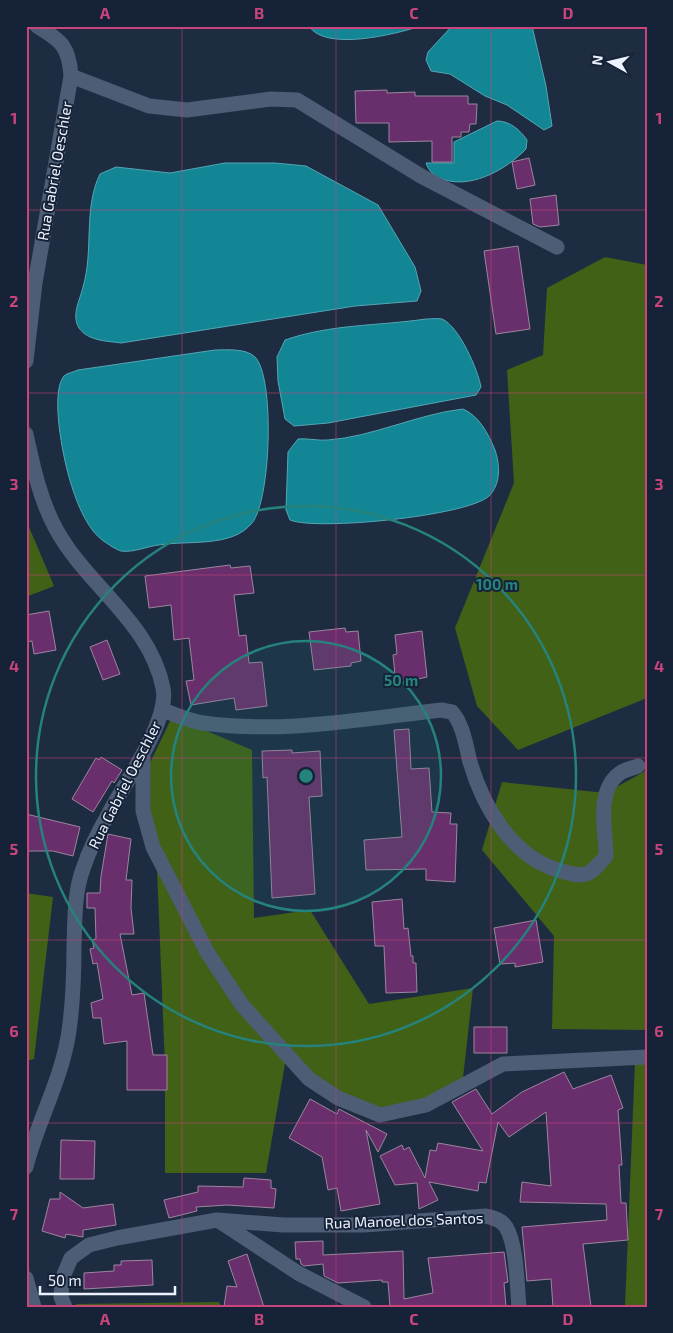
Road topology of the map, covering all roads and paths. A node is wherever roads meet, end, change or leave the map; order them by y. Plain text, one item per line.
1 (37, 26) edge
2 (71, 76) junction
3 (557, 247) dead end
4 (26, 360) edge
5 (26, 434) edge
6 (163, 710) junction
7 (143, 753) junction
8 (638, 766) dead end
9 (647, 1056) edge
10 (26, 1167) edge
11 (217, 1220) junction
12 (26, 1278) edge
13 (34, 1307) edge
14 (65, 1307) edge
15 (364, 1307) edge
16 (519, 1307) edge

1 - 2 street, Rua Gabriel Oeschler
2 - 3 street
2 - 4 street, Rua Gabriel Oeschler
5 - 6 street, Rua Gabriel Oeschler
6 - 7 street, Rua Gabriel Oeschler
6 - 8 street
7 - 9 street
7 - 10 street, Rua Gabriel Oeschler
11 - 14 street, Rua Manoel dos Santos
11 - 15 street
11 - 16 street, Rua Manoel dos Santos
12 - 13 street

